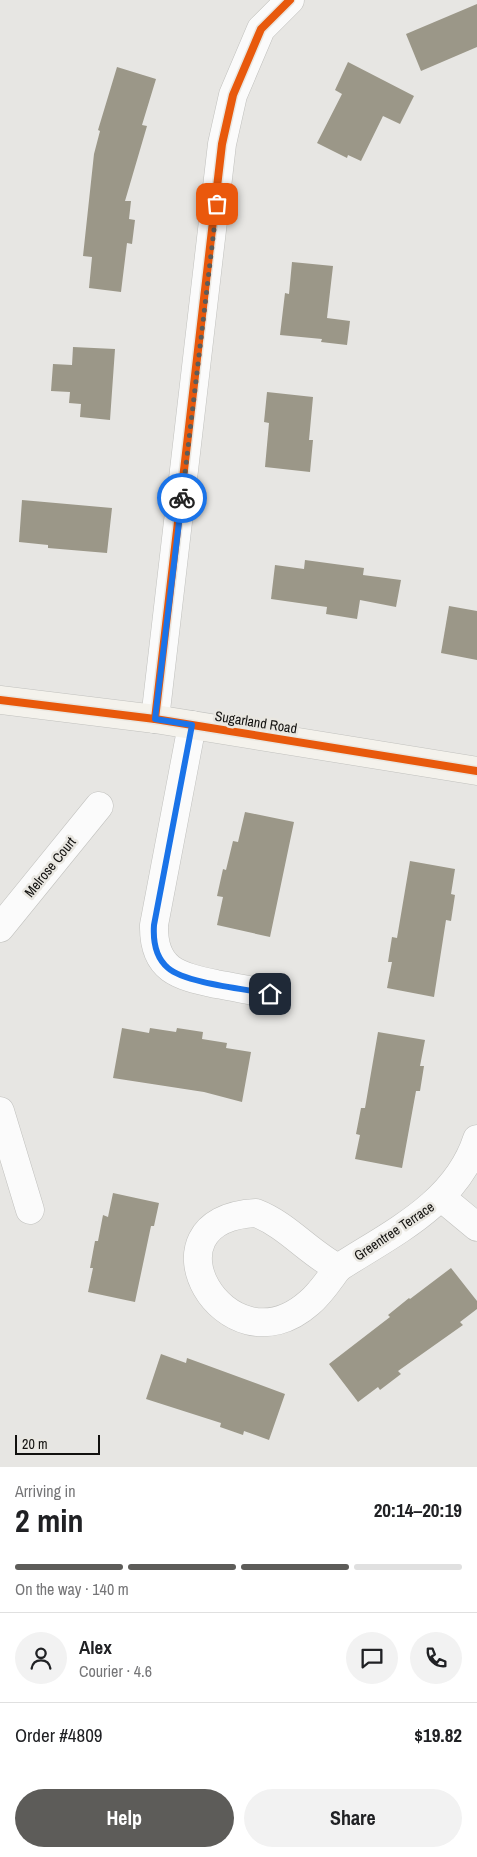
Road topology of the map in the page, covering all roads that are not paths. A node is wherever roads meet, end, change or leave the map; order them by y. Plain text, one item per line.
1 (290, 0) edge
2 (0, 700) edge
3 (155, 719) junction
4 (192, 725) junction
5 (477, 771) edge
6 (99, 806) dead end
7 (0, 928) edge
8 (270, 994) dead end
9 (0, 1111) edge
10 (477, 1139) edge
11 (442, 1198) junction
12 (30, 1210) dead end
13 (477, 1227) edge
14 (338, 1268) junction

1 - 3 street
2 - 3 street, Sugarland Road
3 - 4 street, Sugarland Road
4 - 5 street, Sugarland Road
4 - 8 street
6 - 7 street, Melrose Court
9 - 12 street
10 - 11 street, Greentree Terrace
11 - 13 street
11 - 14 street, Greentree Terrace
14 - 14 street, Greentree Terrace

